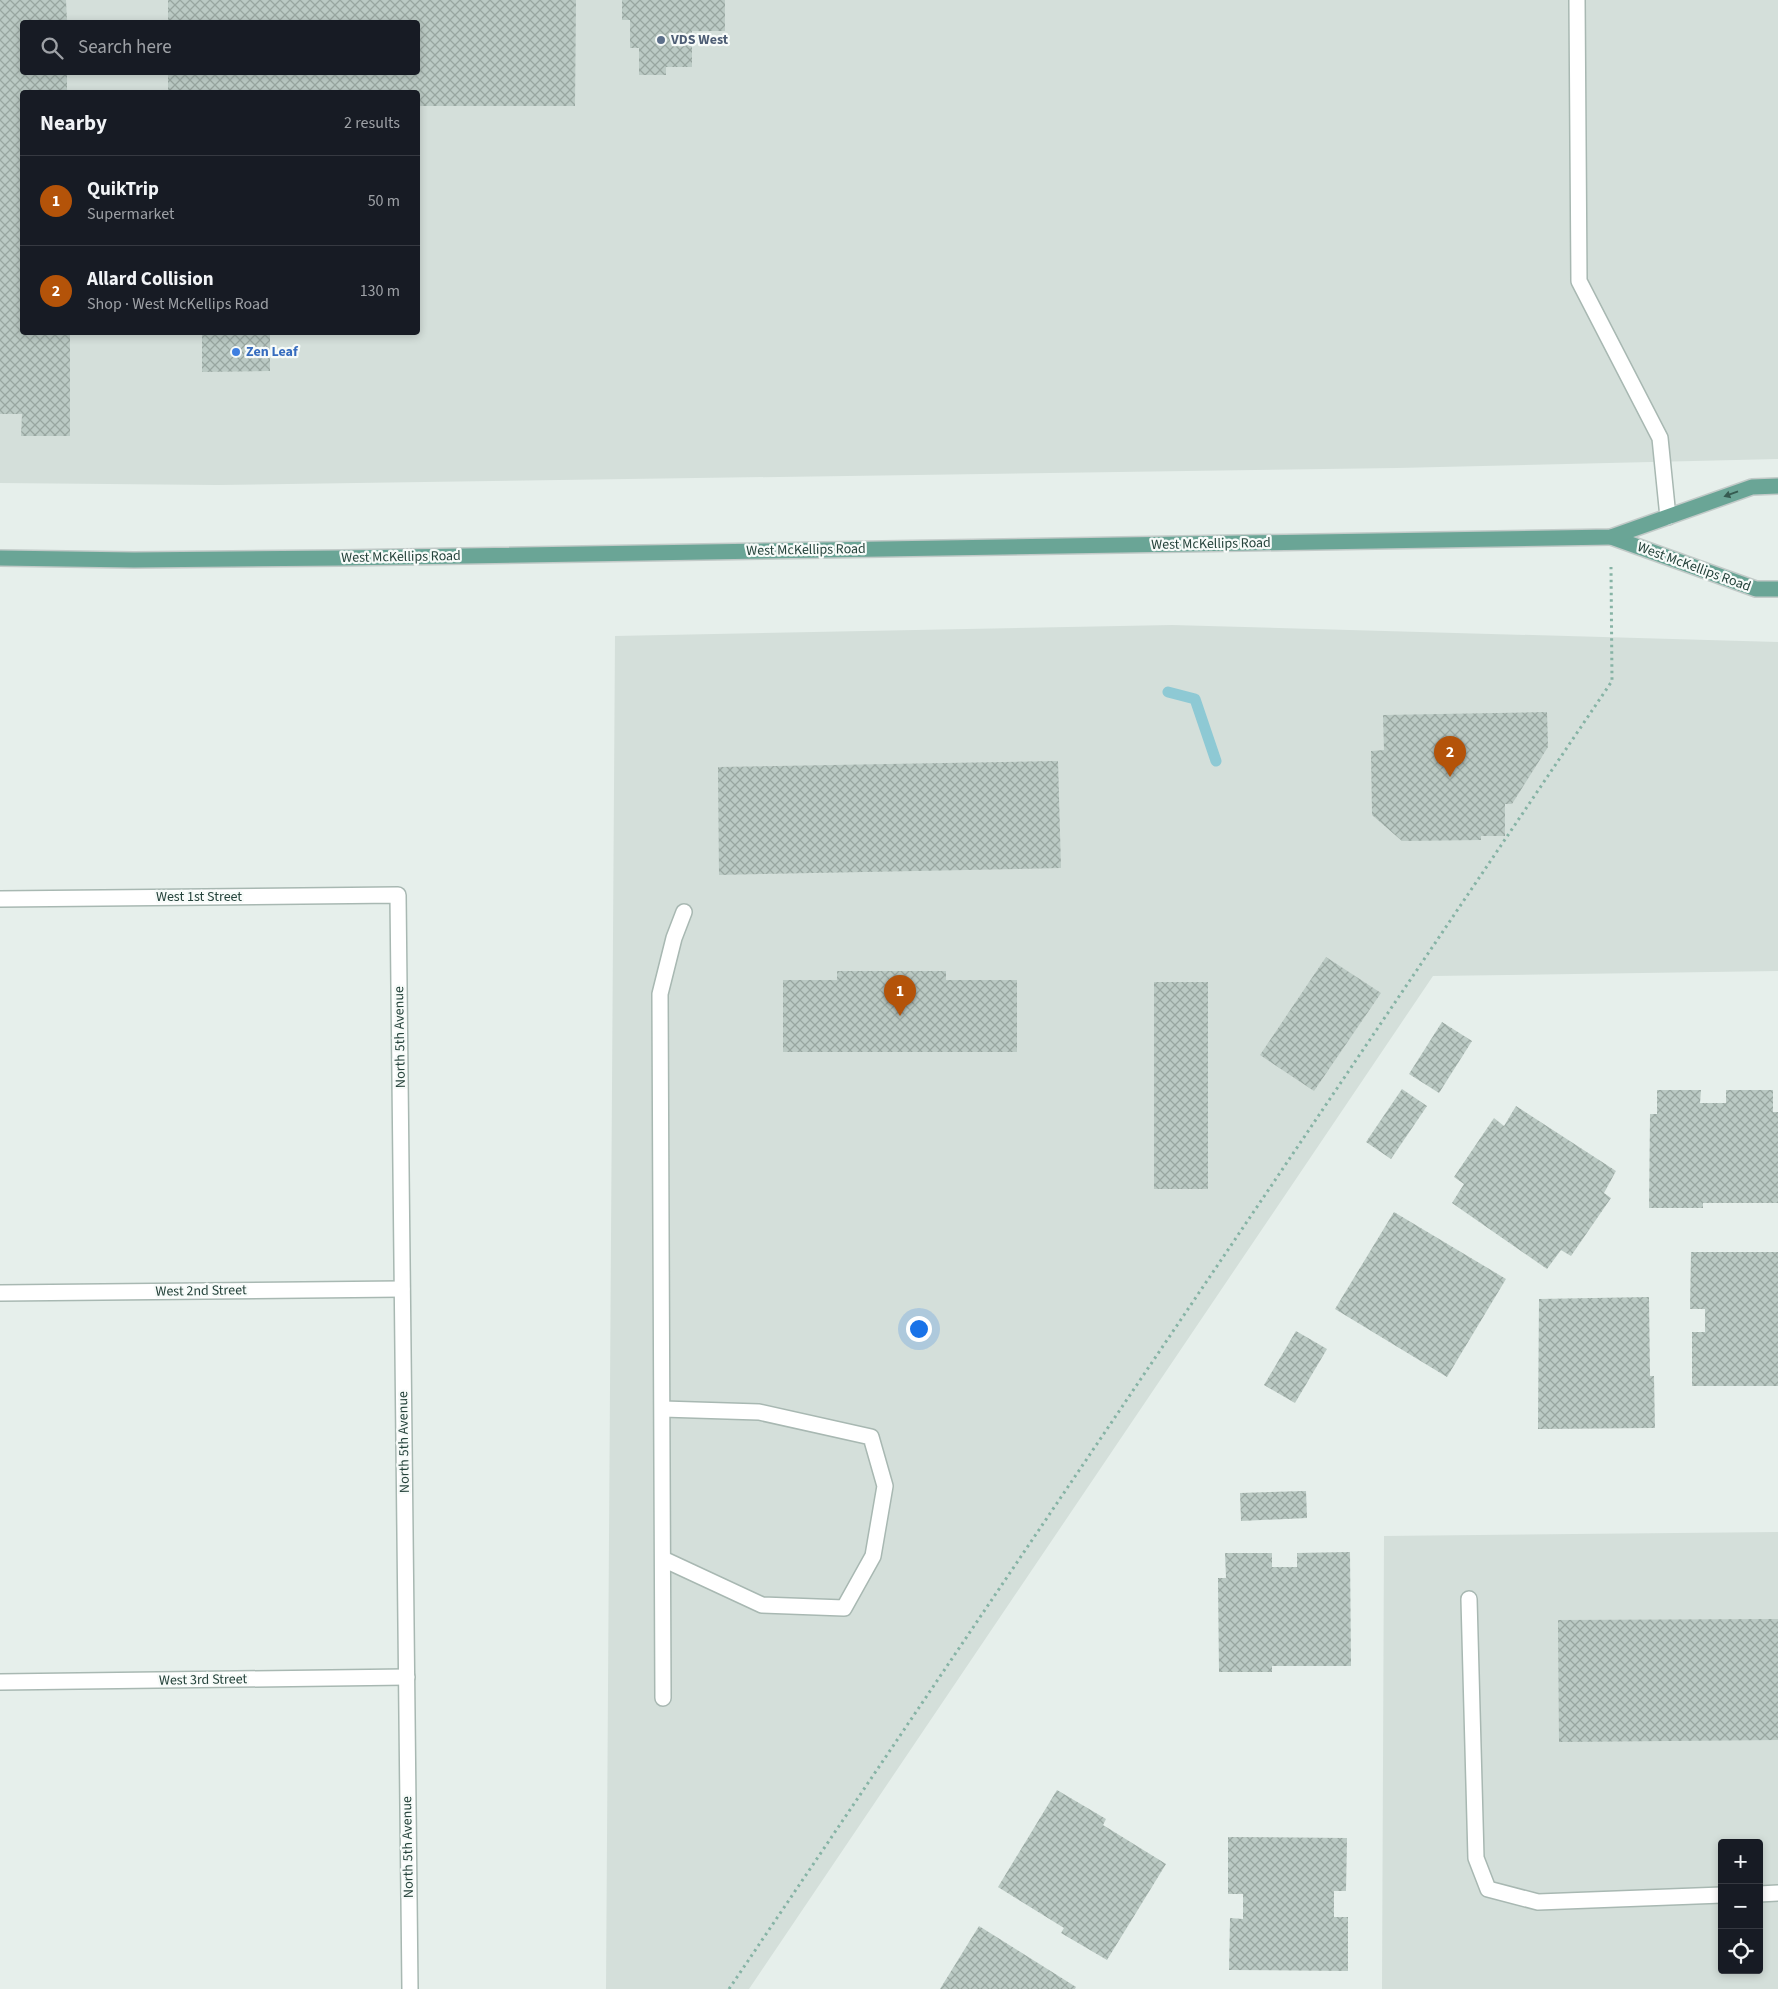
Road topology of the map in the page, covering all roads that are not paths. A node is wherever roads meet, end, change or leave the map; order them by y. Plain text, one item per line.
1 (1577, 0) edge
2 (1778, 486) edge
3 (1668, 517) junction
4 (1611, 537) junction
5 (0, 558) edge
6 (1778, 589) edge
7 (398, 896) joint
8 (0, 899) edge
9 (684, 912) dead end
10 (402, 1290) junction
11 (0, 1294) edge
12 (663, 1409) junction
13 (663, 1559) junction
14 (1469, 1599) dead end
15 (407, 1677) junction
16 (0, 1682) edge
17 (663, 1698) dead end
18 (1778, 1893) edge
19 (1763, 1894) edge
20 (1718, 1895) edge
21 (410, 1989) edge

1 - 3 lane
2 -> 3 main road, West McKellips Road
3 - 4 main road, West McKellips Road
4 - 5 main road, West McKellips Road
4 - 6 main road, West McKellips Road
7 - 8 lane, West 1st Street
7 - 10 lane, North 5th Avenue
9 - 12 lane
10 - 11 lane, West 2nd Street
10 - 15 lane, North 5th Avenue
12 - 13 lane
12 - 13 lane
13 - 17 lane
14 - 20 lane
15 - 16 lane, West 3rd Street
15 - 21 lane, North 5th Avenue
18 - 19 lane

